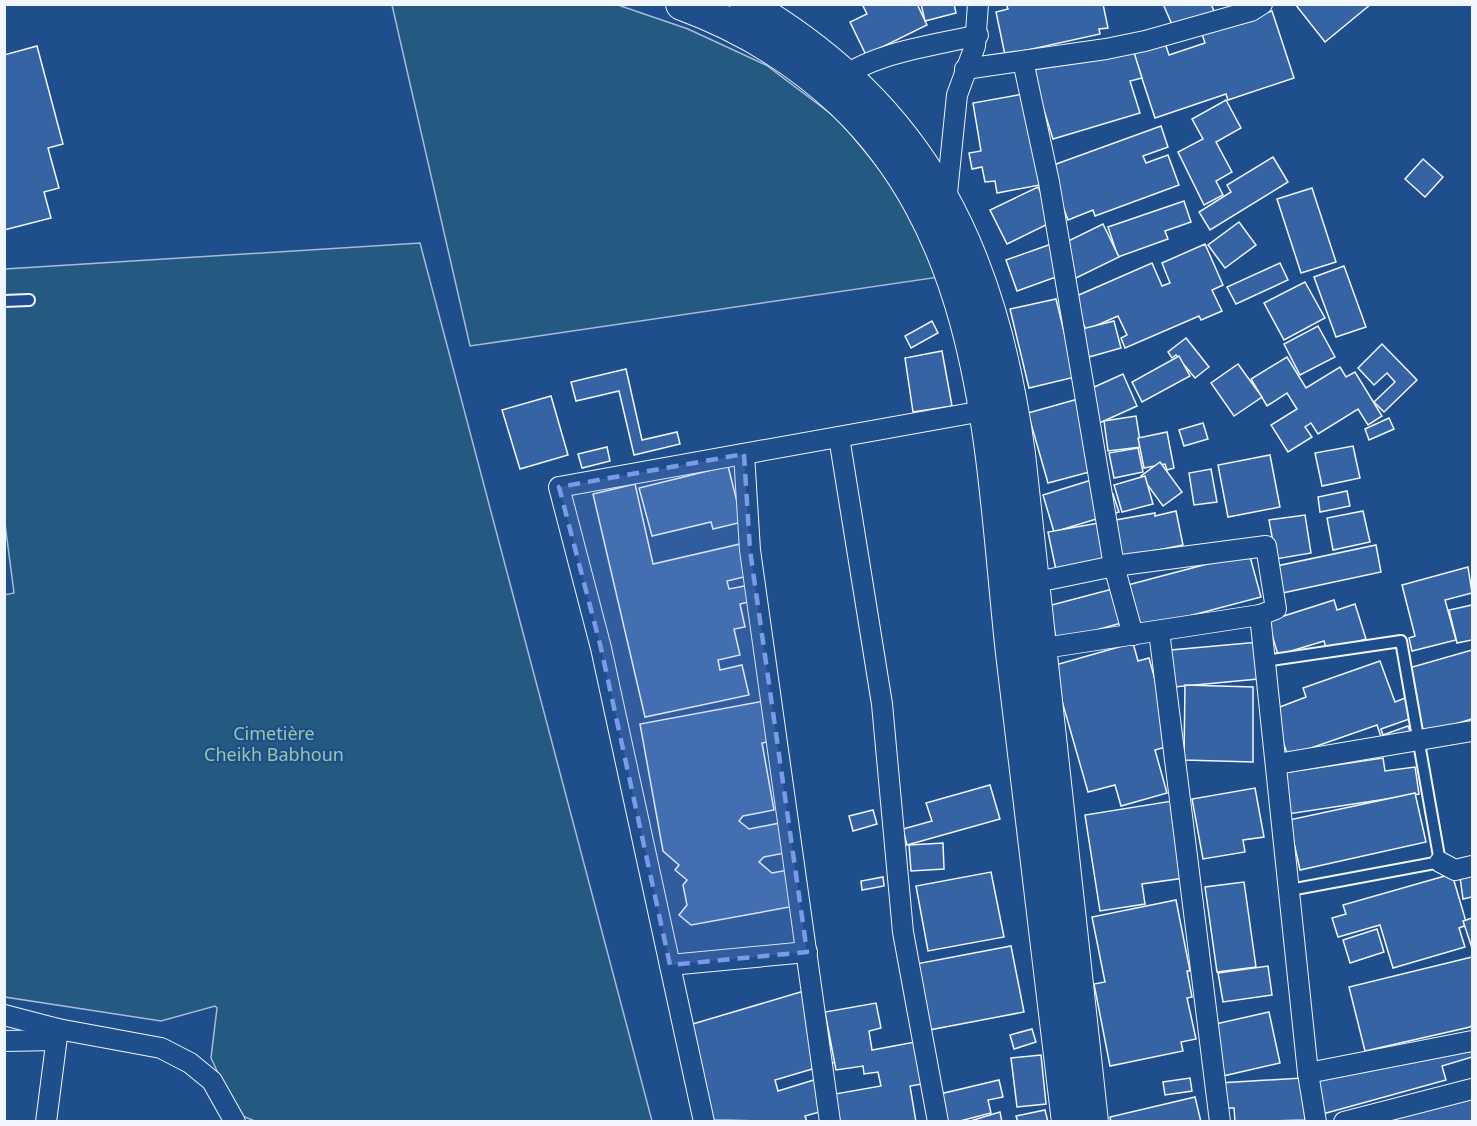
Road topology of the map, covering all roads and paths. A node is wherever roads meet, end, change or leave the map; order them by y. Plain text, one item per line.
1 (682, 4) edge
2 (746, 4) edge
3 (978, 4) edge
4 (1262, 4) edge
5 (978, 35) junction
6 (1023, 61) junction
7 (965, 69) junction
8 (837, 82) junction
9 (946, 203) junction
10 (29, 300) dead end
11 (4, 301) edge
12 (998, 408) junction
13 (839, 437) junction
14 (744, 454) junction
15 (1114, 566) junction
16 (1032, 583) junction
17 (1260, 615) junction
18 (1159, 631) junction
19 (1134, 635) junction
20 (1025, 651) junction
21 (1265, 661) junction
22 (1473, 731) edge
23 (1419, 741) junction
24 (1277, 764) junction
25 (1440, 862) junction
26 (1473, 866) edge
27 (1290, 890) junction
28 (807, 952) junction
29 (670, 965) junction
30 (4, 1015) edge
31 (57, 1035) junction
32 (4, 1041) edge
33 (1473, 1041) edge
34 (1308, 1073) junction
35 (1473, 1089) edge
36 (46, 1122) edge
37 (235, 1122) edge
38 (704, 1122) edge
39 (830, 1122) edge
40 (938, 1122) edge
41 (1068, 1122) edge
42 (1092, 1122) edge
43 (1220, 1122) edge
44 (1316, 1122) edge
45 (1344, 1122) edge

1 - 8 main road
2 - 8 main road
3 - 5 street
4 - 6 street
5 - 7 street
5 - 8 street
6 - 7 street
6 - 15 street
7 - 9 street
8 - 9 main road
8 - 12 main road
9 - 12 main road
10 - 11 lane
12 - 13 street
12 - 16 main road
12 - 20 main road
13 - 14 street
13 - 40 street
14 - 28 street
14 - 29 street
15 - 16 street
15 - 17 street
15 - 19 street
16 - 20 main road
17 - 18 street
17 - 21 street
18 - 19 street
18 - 43 street
19 - 20 street
20 - 41 main road
20 - 42 main road
21 - 23 lane
21 - 24 street
22 - 23 street
23 - 24 street
23 - 25 lane
24 - 27 street
25 - 26 street
25 - 27 lane
27 - 34 street
28 - 29 street
28 - 39 street
29 - 38 street
30 - 31 street
31 - 32 street
31 - 36 street
31 - 37 street
33 - 34 street
34 - 44 street
35 - 45 street

